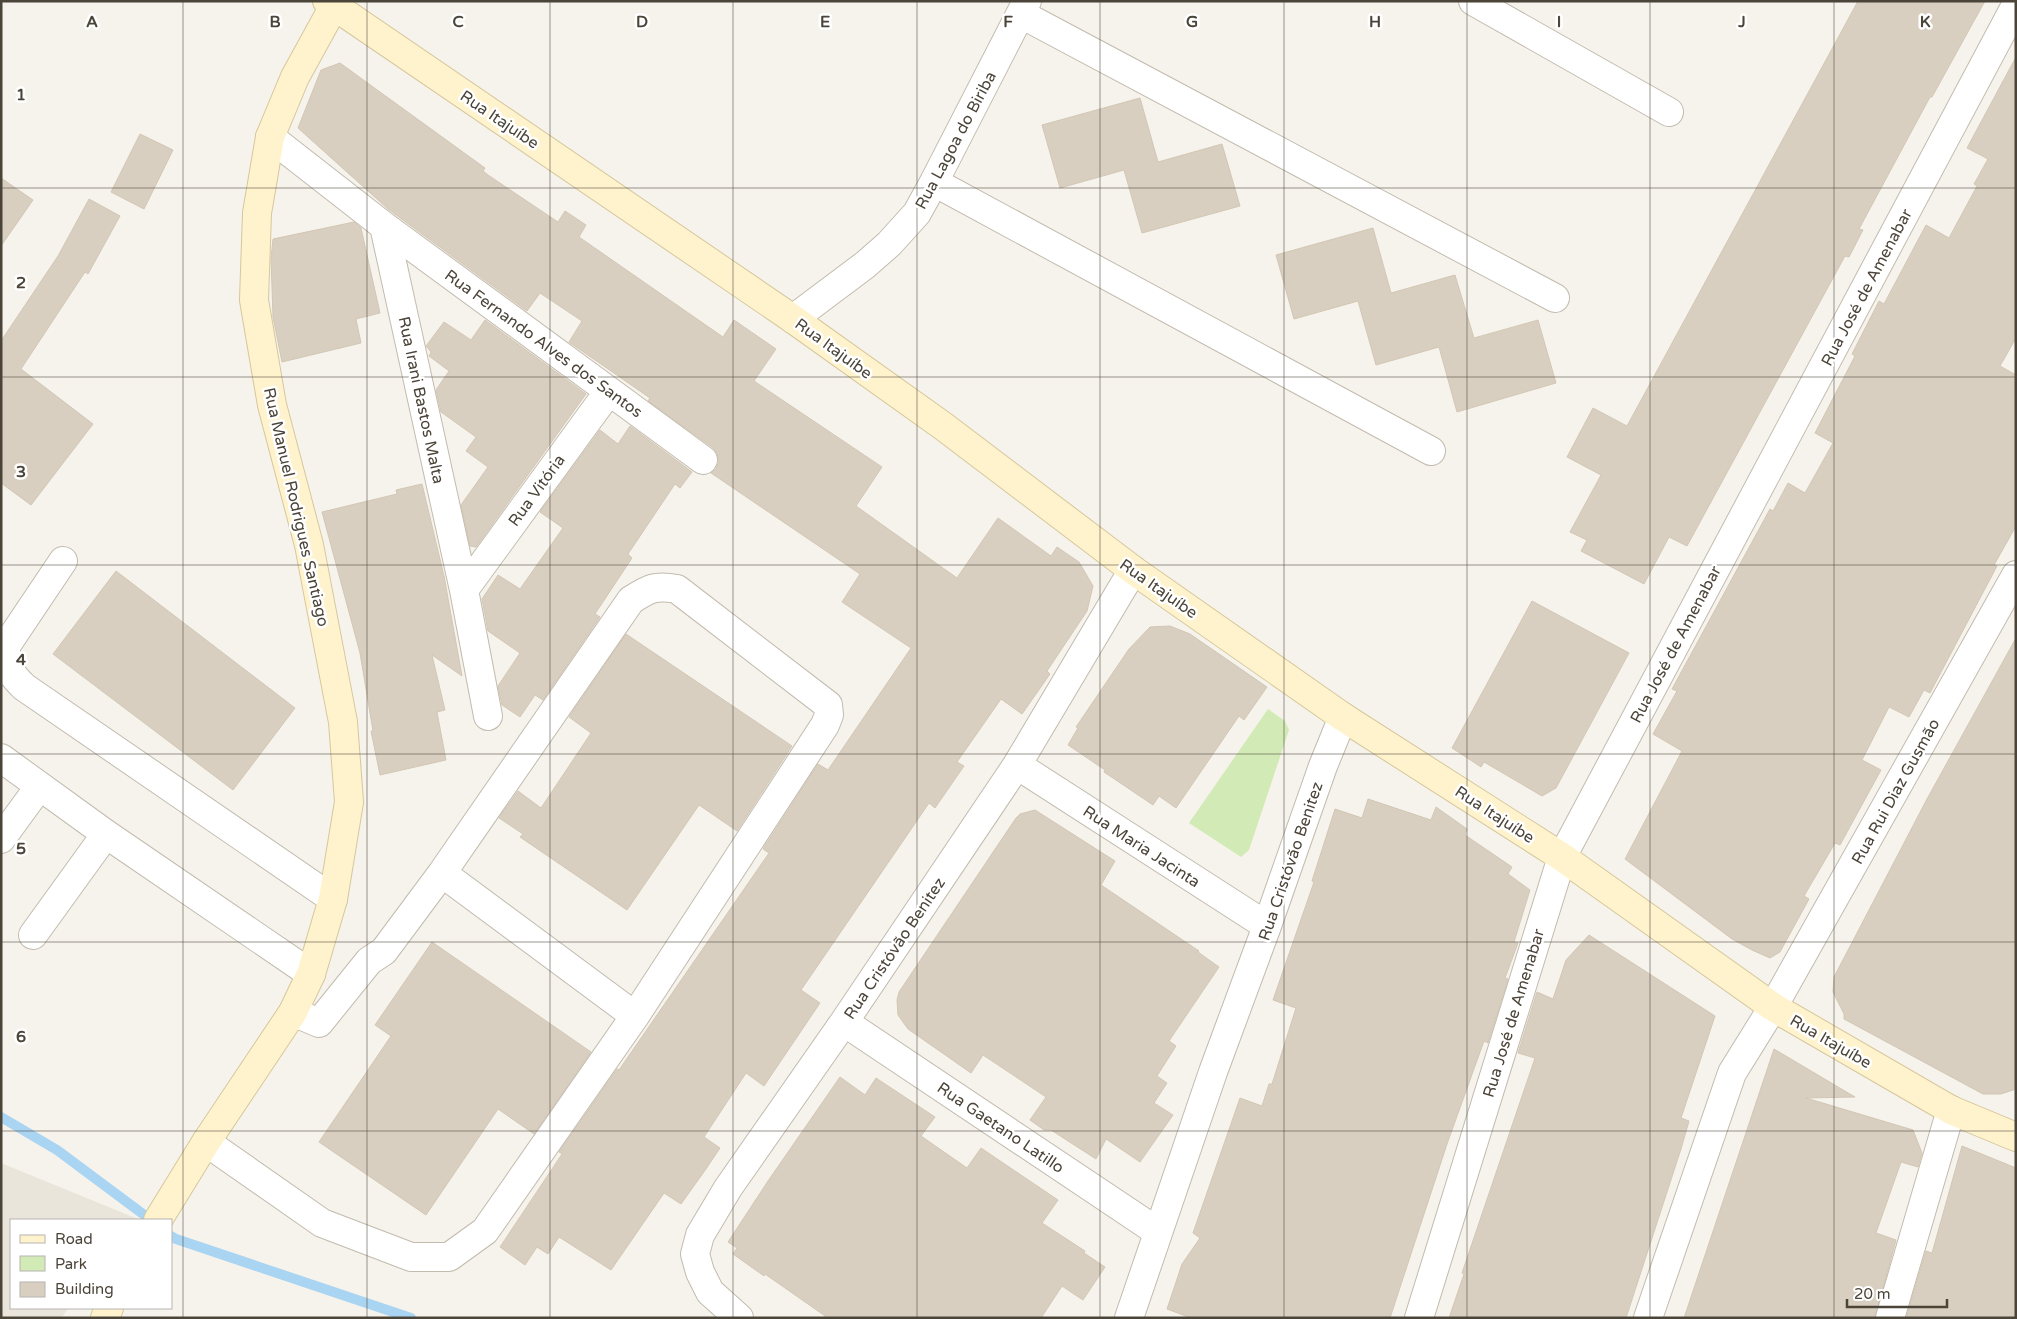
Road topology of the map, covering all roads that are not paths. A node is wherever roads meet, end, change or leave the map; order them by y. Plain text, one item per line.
1 (1472, 1) edge
2 (334, 3) edge
3 (2016, 5) edge
4 (1024, 8) edge
5 (1669, 112) dead end
6 (270, 138) junction
7 (934, 182) junction
8 (384, 226) junction
9 (1555, 298) dead end
10 (793, 319) junction
11 (609, 391) junction
12 (1431, 451) dead end
13 (703, 460) dead end
14 (63, 561) dead end
15 (1133, 570) junction
16 (2016, 574) edge
17 (464, 590) junction
18 (488, 716) dead end
19 (1343, 717) junction
20 (1, 758) edge
21 (1017, 765) junction
22 (39, 787) junction
23 (106, 834) junction
24 (1, 839) edge
25 (1562, 857) junction
26 (442, 873) junction
27 (333, 899) junction
28 (1267, 926) junction
29 (33, 935) dead end
30 (311, 974) junction
31 (1773, 1007) junction
32 (292, 1012) junction
33 (635, 1016) junction
34 (844, 1022) junction
35 (1951, 1110) junction
36 (2016, 1137) edge
37 (206, 1142) junction
38 (159, 1219) edge
39 (1158, 1232) junction
40 (740, 1318) edge
41 (1129, 1318) edge
42 (1419, 1318) edge
43 (1648, 1318) edge
44 (1890, 1318) edge

1 - 5 street
2 - 6 main road, Rua Manuel Rodrigues Santiago
2 - 10 main road, Rua Itajuíbe
3 - 25 street, Rua José de Amenabar
4 - 7 street, Rua Lagoa do Biriba
4 - 9 street
6 - 8 street
6 - 27 main road, Rua Manuel Rodrigues Santiago
7 - 10 street, Rua Lagoa do Biriba
7 - 12 street
8 - 11 street, Rua Fernando Alves dos Santos
8 - 17 street, Rua Irani Bastos Malta
10 - 15 main road, Rua Itajuíbe
11 - 13 street, Rua Fernando Alves dos Santos
11 - 17 street, Rua Vitória
14 - 27 street
15 - 19 main road, Rua Itajuíbe
15 - 21 street, Rua Cristóvão Benitez
16 - 31 street, Rua Rui Diaz Gusmão
17 - 18 street, Rua Irani Bastos Malta
19 - 25 main road, Rua Itajuíbe
19 - 28 street, Rua Cristóvão Benitez
20 - 22 street
21 - 28 street, Rua Maria Jacinta
21 - 34 street, Rua Cristóvão Benitez
22 - 23 street
22 - 24 street
23 - 29 street
23 - 30 street
25 - 31 main road, Rua Itajuíbe
25 - 42 street, Rua José de Amenabar
26 - 32 street
26 - 33 street
26 - 33 street
27 - 30 main road, Rua Manuel Rodrigues Santiago
28 - 39 street, Rua Cristóvão Benitez
30 - 32 main road, Rua Manuel Rodrigues Santiago
31 - 35 main road, Rua Itajuíbe
31 - 43 street, Rua Rui Diaz Gusmão
32 - 37 main road, Rua Manuel Rodrigues Santiago
33 - 37 street
34 - 39 street, Rua Gaetano Latillo
34 - 40 street, Rua Cristóvão Benitez
35 - 36 main road, Rua Itajuíbe
35 - 44 street
37 - 38 main road, Rua Manuel Rodrigues Santiago
39 - 41 street, Rua Cristóvão Benitez

